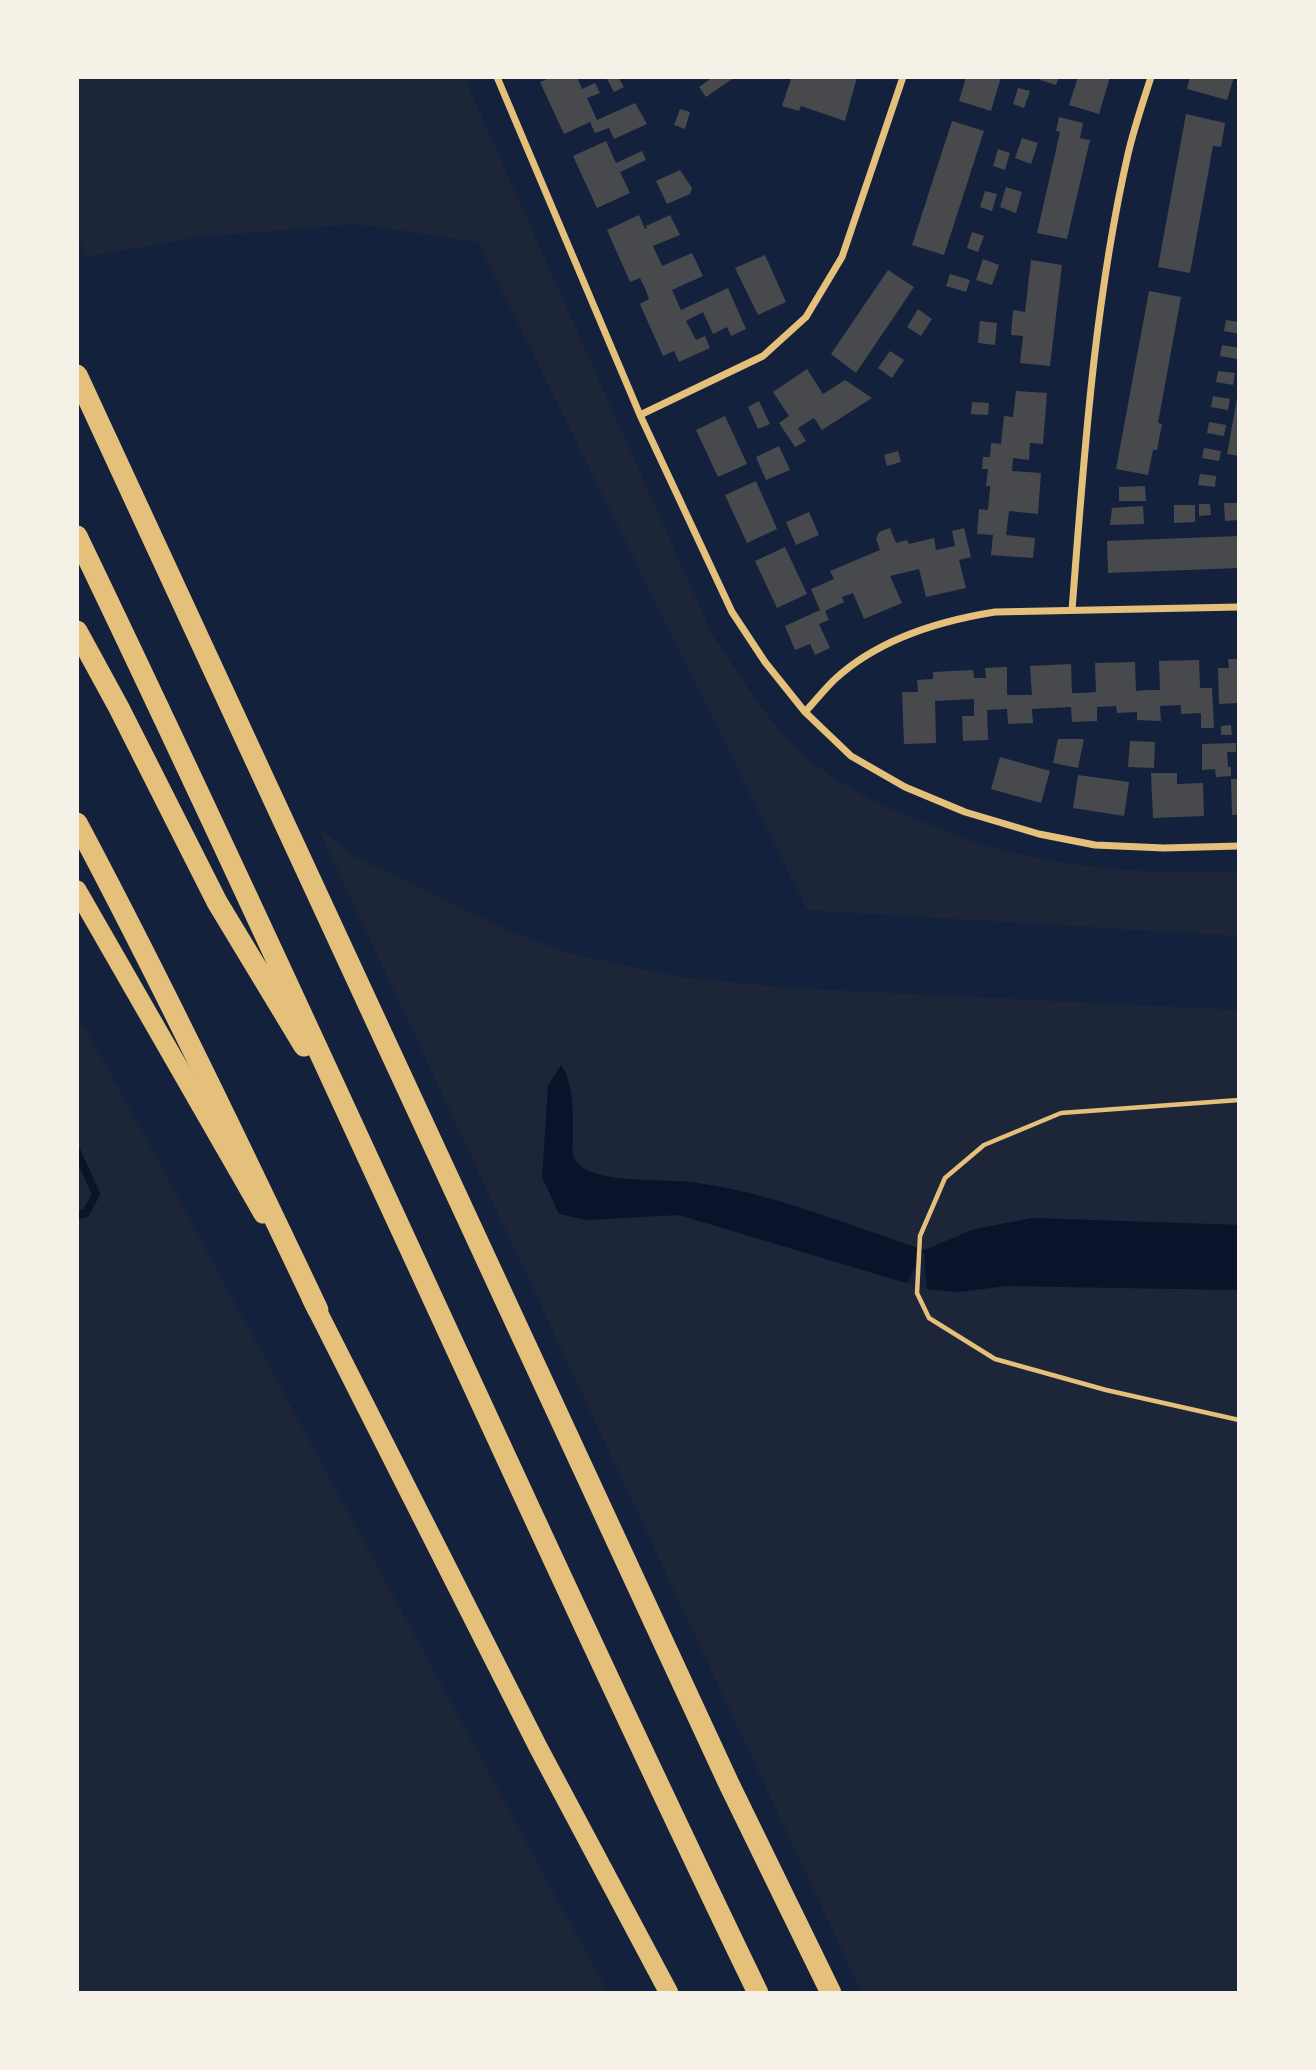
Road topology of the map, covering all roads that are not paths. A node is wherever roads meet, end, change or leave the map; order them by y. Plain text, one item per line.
1 (497, 77) edge
2 (903, 77) edge
3 (1151, 77) edge
4 (77, 374) edge
5 (640, 415) junction
6 (77, 536) edge
7 (1239, 607) edge
8 (1072, 610) junction
9 (77, 631) edge
10 (805, 712) junction
11 (77, 823) edge
12 (1239, 846) edge
13 (77, 890) edge
14 (359, 1138) junction
15 (318, 1310) junction
16 (668, 1993) edge
17 (758, 1993) edge
18 (831, 1993) edge

1 - 5 street
2 - 5 street
3 - 8 street
4 - 18 highway
5 - 10 street
6 - 14 highway
7 - 8 street
8 - 10 street
9 - 14 highway
10 - 12 street
11 - 15 highway
13 - 15 highway
14 - 17 highway
15 - 16 highway

